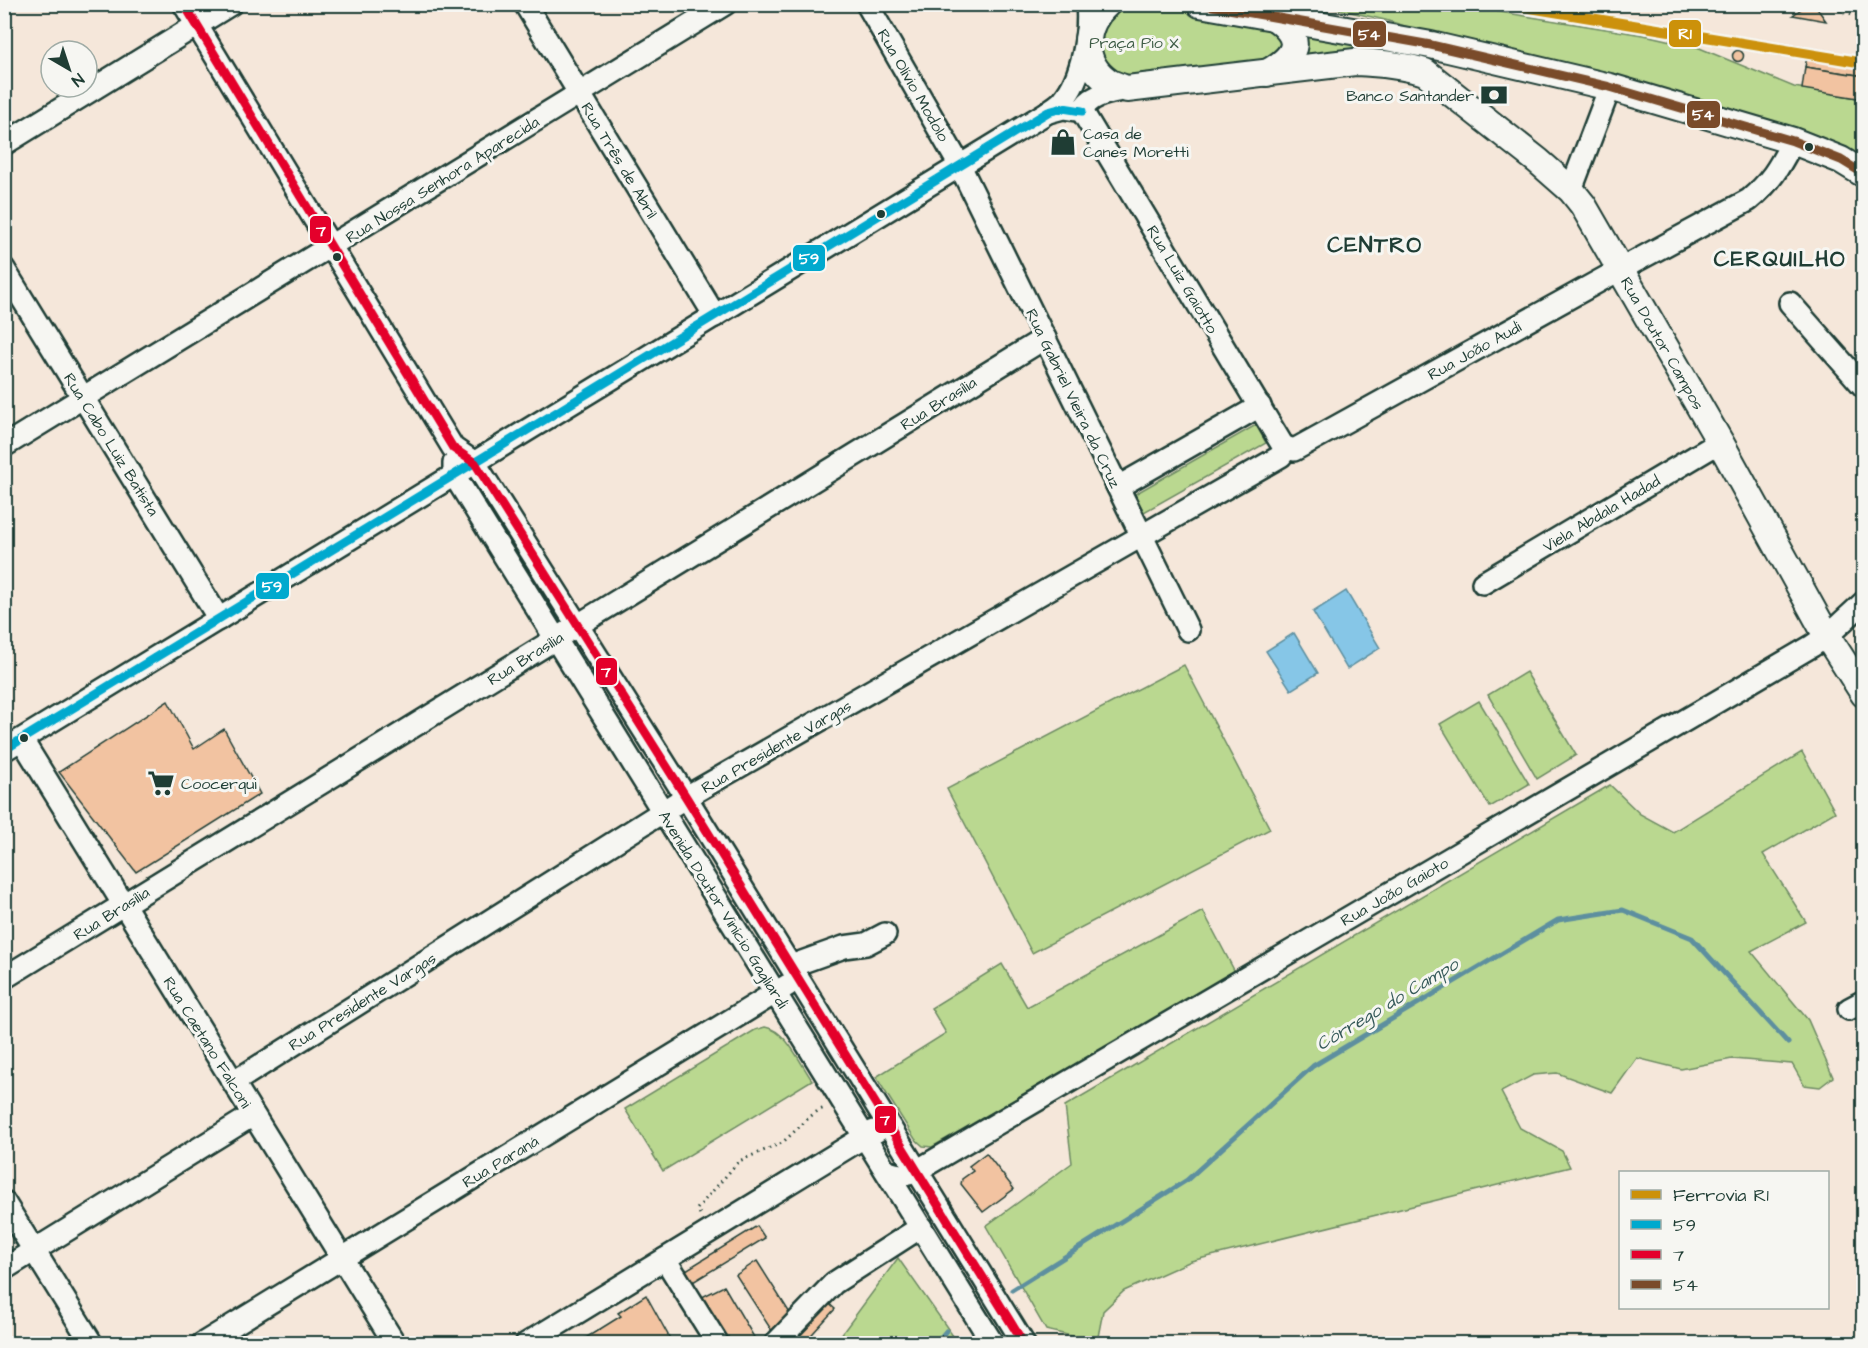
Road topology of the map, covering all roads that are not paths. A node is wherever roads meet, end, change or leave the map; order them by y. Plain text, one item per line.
1 (184, 4) edge
2 (231, 4) edge
3 (525, 4) edge
4 (725, 4) edge
5 (867, 4) edge
6 (1086, 4) edge
7 (1107, 4) edge
8 (1200, 4) edge
9 (1274, 9) edge
10 (196, 26) junction
11 (1086, 43) junction
12 (1267, 73) junction
13 (1610, 87) junction
14 (1127, 89) junction
15 (580, 94) junction
16 (1082, 111) junction
17 (1048, 112) junction
18 (1793, 141) junction
19 (4, 144) edge
20 (960, 166) junction
21 (1863, 174) edge
22 (1571, 190) junction
23 (331, 247) junction
24 (4, 269) edge
25 (1621, 269) junction
26 (1790, 303) dead end
27 (715, 316) junction
28 (1045, 338) junction
29 (1863, 387) edge
30 (83, 398) junction
31 (1260, 406) junction
32 (1720, 442) junction
33 (4, 446) edge
34 (1283, 446) junction
35 (453, 448) junction
36 (475, 463) junction
37 (454, 475) junction
38 (1118, 487) junction
39 (1142, 536) junction
40 (1483, 583) dead end
41 (1863, 602) edge
42 (219, 619) junction
43 (578, 625) junction
44 (1188, 630) dead end
45 (1827, 636) junction
46 (556, 639) junction
47 (1863, 694) edge
48 (13, 745) edge
49 (687, 797) junction
50 (663, 812) junction
51 (124, 905) junction
52 (885, 934) dead end
53 (795, 972) junction
54 (4, 978) edge
55 (775, 992) junction
56 (234, 1082) junction
57 (254, 1114) junction
58 (896, 1135) junction
59 (865, 1137) junction
60 (918, 1170) junction
61 (886, 1171) junction
62 (4, 1202) edge
63 (921, 1227) junction
64 (34, 1251) junction
65 (342, 1258) junction
66 (665, 1259) junction
67 (4, 1269) edge
68 (92, 1344) edge
69 (202, 1344) edge
70 (395, 1344) edge
71 (526, 1344) edge
72 (718, 1344) edge
73 (775, 1344) edge
74 (993, 1344) edge
75 (1024, 1344) edge

1 - 10 street
2 - 10 street
3 - 15 street, Rua Três de Abril
4 - 15 street, Rua Nossa Senhora Aparecida
5 - 20 street, Rua Olívio Modolo
6 - 11 street
7 - 11 main road
8 - 9 main road
9 - 12 main road
9 - 13 main road
10 - 19 street
10 - 23 street
11 - 14 main road
11 - 17 street
12 - 14 main road
12 - 22 main road, Rua Doutor Campos
13 - 18 main road
13 - 22 street
14 - 16 street
15 - 23 street, Rua Nossa Senhora Aparecida
15 - 27 street, Rua Três de Abril
16 - 17 street
16 - 31 street, Rua Luiz Gaiotto
17 - 20 street
18 - 21 main road
18 - 25 street, Rua João Audi
20 - 27 street
20 - 28 street, Rua Gabriel Vieira da Cruz
22 - 25 main road, Rua Doutor Campos
23 - 30 street, Rua Nossa Senhora Aparecida
23 - 35 street
24 - 30 street, Rua Cabo Luiz Batista
25 - 32 main road, Rua Doutor Campos
25 - 34 street, Rua João Audi
26 - 29 street
27 - 36 street
28 - 38 street, Rua Gabriel Vieira da Cruz
28 - 43 street, Rua Brasília
30 - 33 street, Rua Nossa Senhora Aparecida
30 - 42 street, Rua Cabo Luiz Batista
31 - 34 street, Rua Luiz Gaiotto
31 - 38 street
32 - 40 street, Viela Abdala Hadad
32 - 45 main road, Rua Doutor Campos
34 - 39 street
35 - 36 street
35 - 37 street
36 - 37 street
36 - 43 street, Avenida Doutor Vinício Gagliardi
37 - 42 street
37 - 46 street, Avenida Doutor Vinício Gagliardi
38 - 39 street, Rua Gabriel Vieira da Cruz
39 - 44 street, Rua Gabriel Vieira da Cruz
39 - 49 street, Rua Presidente Vargas
41 - 45 street, Rua João Gaioto
42 - 48 street
43 - 46 street, Rua Brasília
43 - 49 street, Avenida Doutor Vinício Gagliardi
45 - 47 main road, Rua Doutor Campos
45 - 60 street, Rua João Gaioto
46 - 50 street, Avenida Doutor Vinício Gagliardi
46 - 51 street, Rua Brasília
48 - 51 street, Rua Caetano Falconi
49 - 50 street, Rua Presidente Vargas
49 - 53 street, Avenida Doutor Vinício Gagliardi
50 - 55 street, Avenida Doutor Vinício Gagliardi
50 - 56 street, Rua Presidente Vargas
51 - 54 street, Rua Brasília
51 - 56 street, Rua Caetano Falconi
52 - 53 street, Rua Paraná
53 - 55 street, Rua Paraná
53 - 58 street, Avenida Doutor Vinício Gagliardi
55 - 59 street, Avenida Doutor Vinício Gagliardi
55 - 65 street, Rua Paraná
56 - 57 street, Rua Caetano Falconi
57 - 64 street
57 - 65 street, Rua Caetano Falconi
58 - 59 street
58 - 60 street, Avenida Doutor Vinício Gagliardi
59 - 61 street, Avenida Doutor Vinício Gagliardi
59 - 66 street
60 - 61 street
60 - 75 street, Avenida Doutor Vinício Gagliardi
61 - 63 street, Avenida Doutor Vinício Gagliardi
62 - 64 street
63 - 73 street
63 - 74 street, Avenida Doutor Vinício Gagliardi
64 - 67 street
64 - 68 street
65 - 69 street, Rua Paraná
65 - 70 street, Rua Caetano Falconi
66 - 71 street
66 - 72 street

